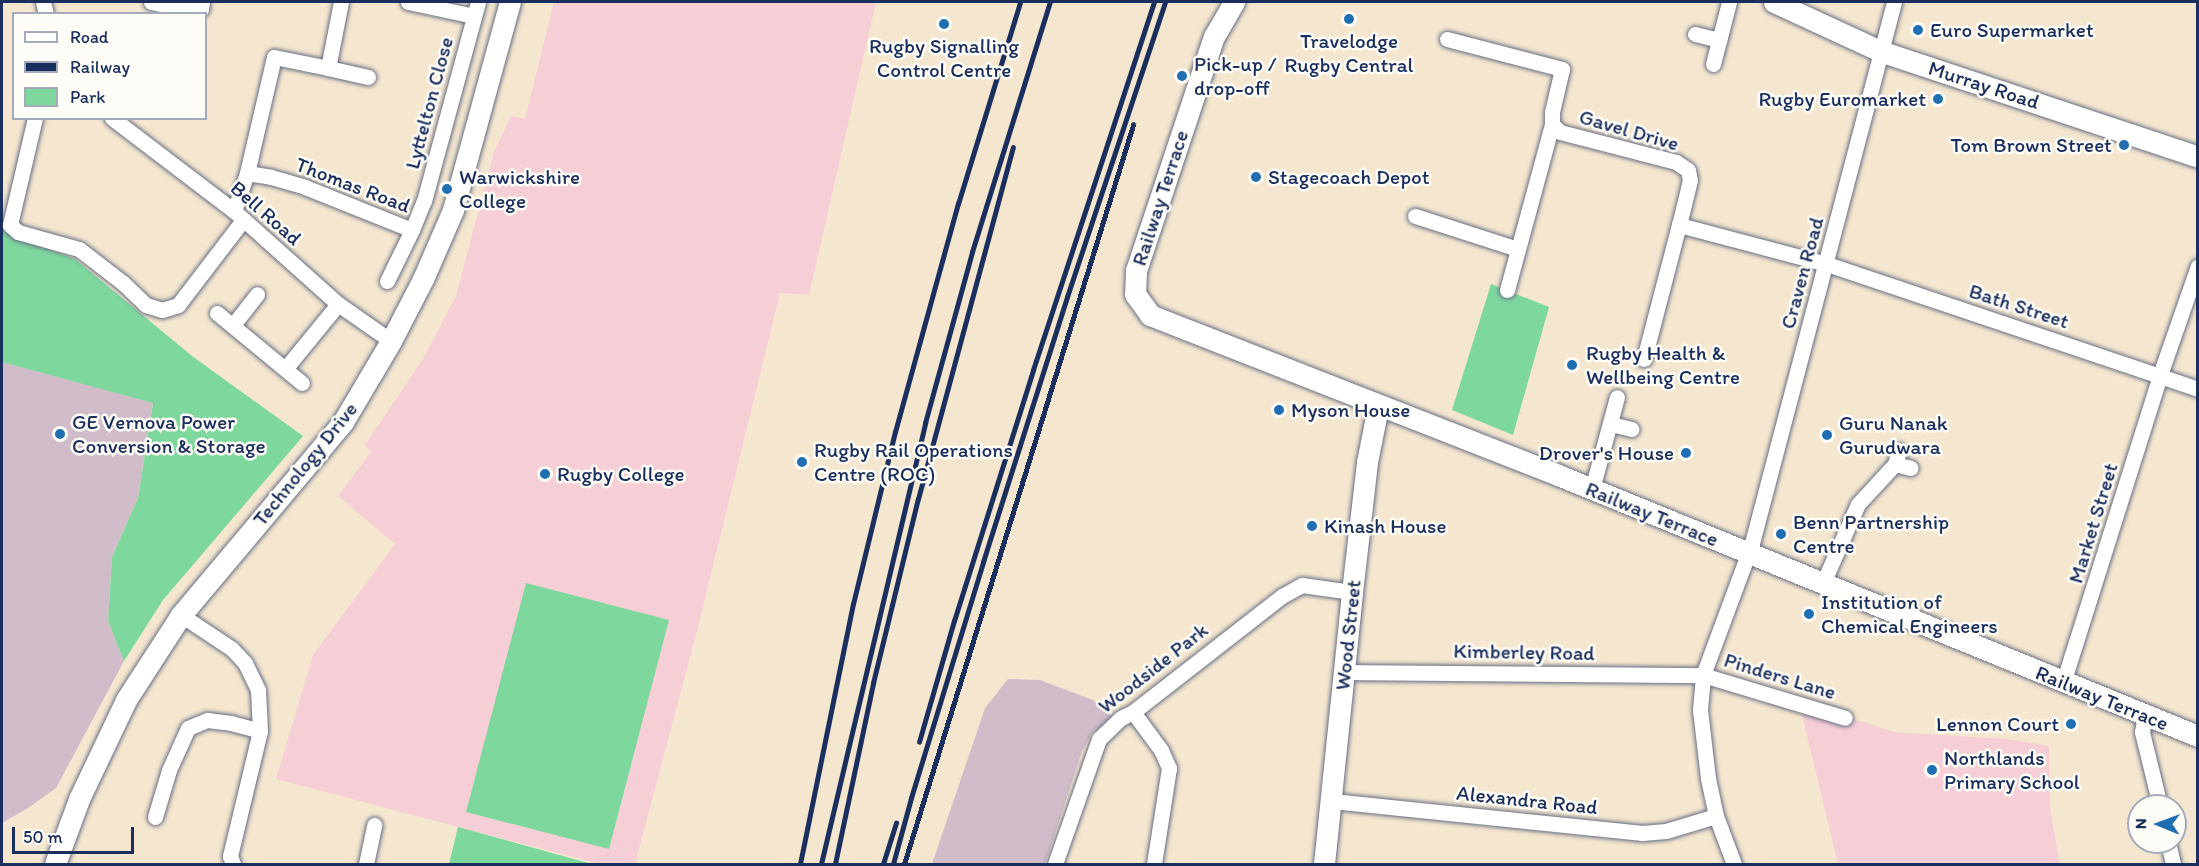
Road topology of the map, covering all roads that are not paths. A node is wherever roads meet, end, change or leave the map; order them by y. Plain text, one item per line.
1 (151, 2) edge
2 (202, 2) edge
3 (341, 2) edge
4 (408, 2) edge
5 (510, 2) edge
6 (1234, 2) edge
7 (1729, 2) edge
8 (1774, 2) edge
9 (1894, 2) edge
10 (476, 9) edge
11 (1695, 34) dead end
12 (1447, 39) dead end
13 (1719, 40) junction
14 (1880, 51) junction
15 (1713, 64) dead end
16 (328, 68) junction
17 (368, 76) dead end
18 (35, 120) edge
19 (115, 120) edge
20 (1552, 124) junction
21 (2198, 157) edge
22 (247, 173) junction
23 (424, 201) joint
24 (238, 215) junction
25 (1414, 216) dead end
26 (1679, 225) junction
27 (412, 230) junction
28 (1518, 249) junction
29 (1827, 264) junction
30 (2198, 266) edge
31 (387, 281) dead end
32 (1507, 290) dead end
33 (257, 294) dead end
34 (338, 304) junction
35 (217, 313) dead end
36 (233, 325) junction
37 (391, 341) junction
38 (1644, 359) dead end
39 (285, 369) junction
40 (2160, 375) junction
41 (302, 383) dead end
42 (2198, 388) edge
43 (1617, 397) dead end
44 (1378, 407) junction
45 (1611, 424) junction
46 (1631, 429) dead end
47 (1911, 468) dead end
48 (1592, 489) junction
49 (1749, 554) junction
50 (1824, 583) junction
51 (1352, 592) junction
52 (181, 615) junction
53 (1344, 672) junction
54 (1704, 675) junction
55 (2063, 683) junction
56 (1132, 712) junction
57 (2145, 715) junction
58 (1845, 718) dead end
59 (260, 731) junction
60 (2198, 736) edge
61 (2157, 794) edge
62 (1332, 801) junction
63 (1716, 816) junction
64 (155, 817) dead end
65 (374, 825) dead end
66 (2170, 854) edge
67 (55, 864) edge
68 (233, 864) edge
69 (366, 864) edge
70 (1056, 864) edge
71 (1154, 864) edge
72 (1324, 864) edge
73 (1734, 864) edge
74 (2187, 864) edge

1 - 2 street
3 - 16 street
4 - 10 street, Lyttelton Close
5 - 37 street, Technology Drive
6 - 44 street, Railway Terrace
7 - 13 street
8 - 14 street, Murray Road
9 - 14 street, Craven Road
10 - 23 street, Lyttelton Close
11 - 13 street
12 - 20 street, Gavel Drive
13 - 15 street
14 - 21 street, Murray Road
14 - 29 street, Craven Road
16 - 17 street
16 - 22 street
18 - 24 street
19 - 24 street, Bell Road
20 - 26 street, Gavel Drive
20 - 28 street
22 - 24 street
22 - 27 street, Thomas Road
23 - 27 street, Thomas Road
24 - 34 street, Bell Road
25 - 28 street
26 - 29 street
26 - 38 street
27 - 31 street
28 - 32 street
29 - 40 street, Bath Street
29 - 49 street, Craven Road
30 - 40 street
33 - 36 street
34 - 37 street, Bell Road
34 - 39 street
35 - 36 street
36 - 39 street
37 - 52 street, Technology Drive
39 - 41 street
40 - 42 street, Bath Street
40 - 55 street, Market Street
43 - 45 street
44 - 48 street, Railway Terrace
44 - 51 street, Wood Street
45 - 46 street
45 - 48 street
47 - 50 street
48 - 49 street, Railway Terrace
49 - 50 street, Railway Terrace
49 - 54 street, Craven Road
50 - 55 street, Railway Terrace
51 - 53 street, Wood Street
51 - 56 street, Woodside Park
52 - 59 street
52 - 67 street, Technology Drive
53 - 54 street, Kimberley Road
53 - 62 street, Wood Street
54 - 58 street, Pinders Lane
54 - 63 street, Craven Road
55 - 57 street, Railway Terrace
56 - 70 street, Woodside Park
56 - 71 street
57 - 60 street, Railway Terrace
57 - 61 street
59 - 64 street
59 - 68 street
62 - 63 street, Alexandra Road
62 - 72 street, Wood Street
63 - 73 street, Craven Road
65 - 69 street
66 - 74 street

